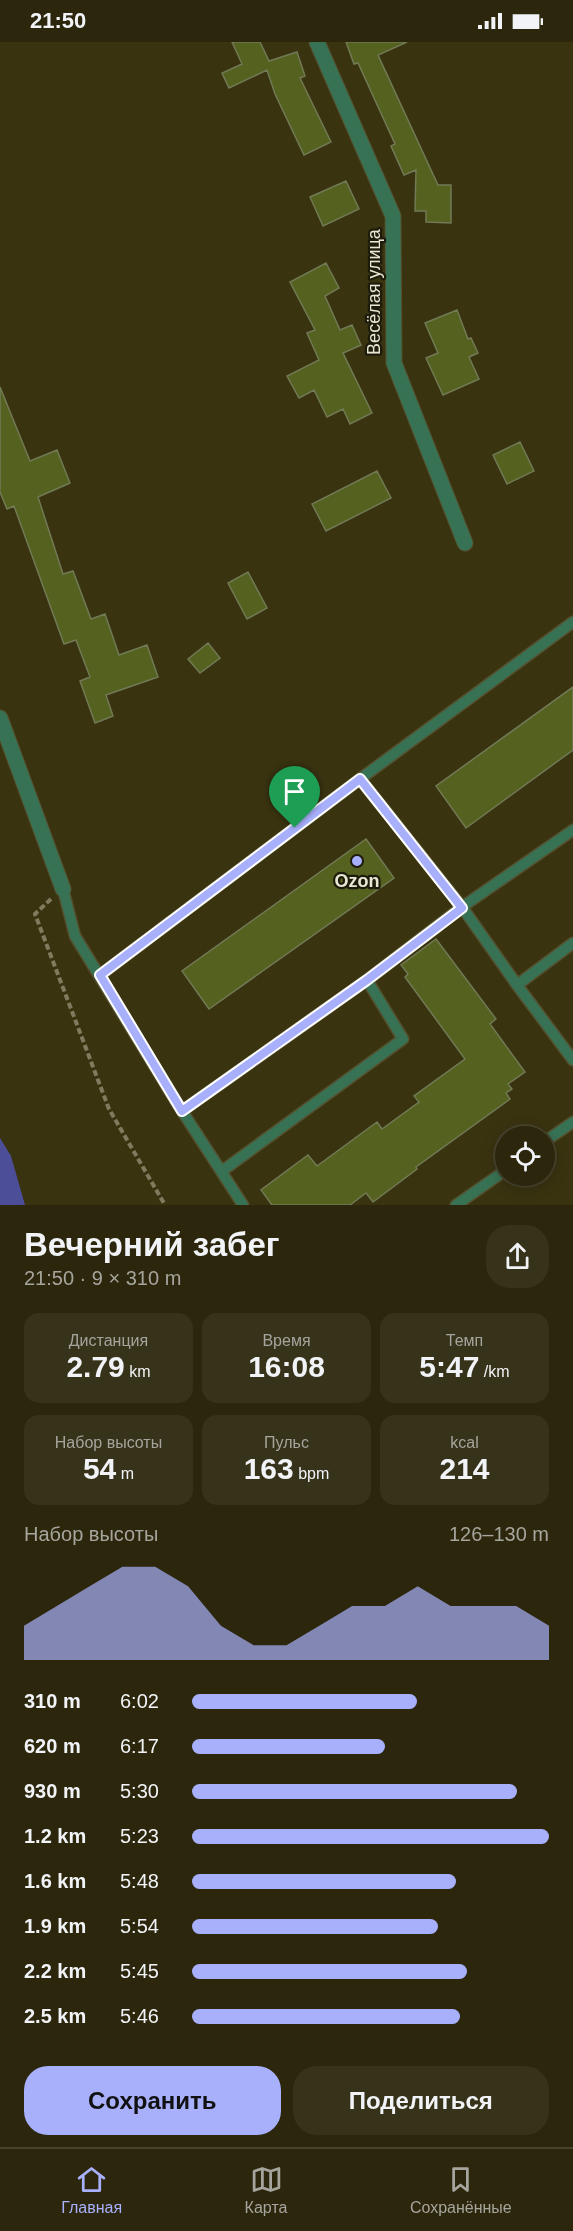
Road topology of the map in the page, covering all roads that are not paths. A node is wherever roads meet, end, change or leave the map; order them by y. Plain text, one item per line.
1 (317, 42) edge
2 (465, 543) dead end
3 (573, 622) edge
4 (0, 717) edge
5 (360, 779) junction
6 (573, 830) edge
7 (63, 889) joint
8 (462, 908) junction
9 (573, 943) edge
10 (100, 975) junction
11 (367, 980) junction
12 (516, 985) junction
13 (573, 1060) edge
14 (182, 1111) junction
15 (573, 1122) edge
16 (555, 1134) edge
17 (222, 1171) junction
18 (495, 1178) edge
19 (243, 1205) edge
20 (456, 1205) edge

1 - 2 street, Весёлая улица
3 - 5 lane
4 - 7 street
5 - 8 lane
5 - 10 lane
6 - 8 lane
7 - 10 lane
8 - 11 lane
8 - 12 lane
9 - 12 lane
10 - 14 lane
11 - 14 lane
11 - 17 lane
12 - 13 lane
14 - 17 lane
15 - 16 lane
17 - 19 lane
18 - 20 lane

